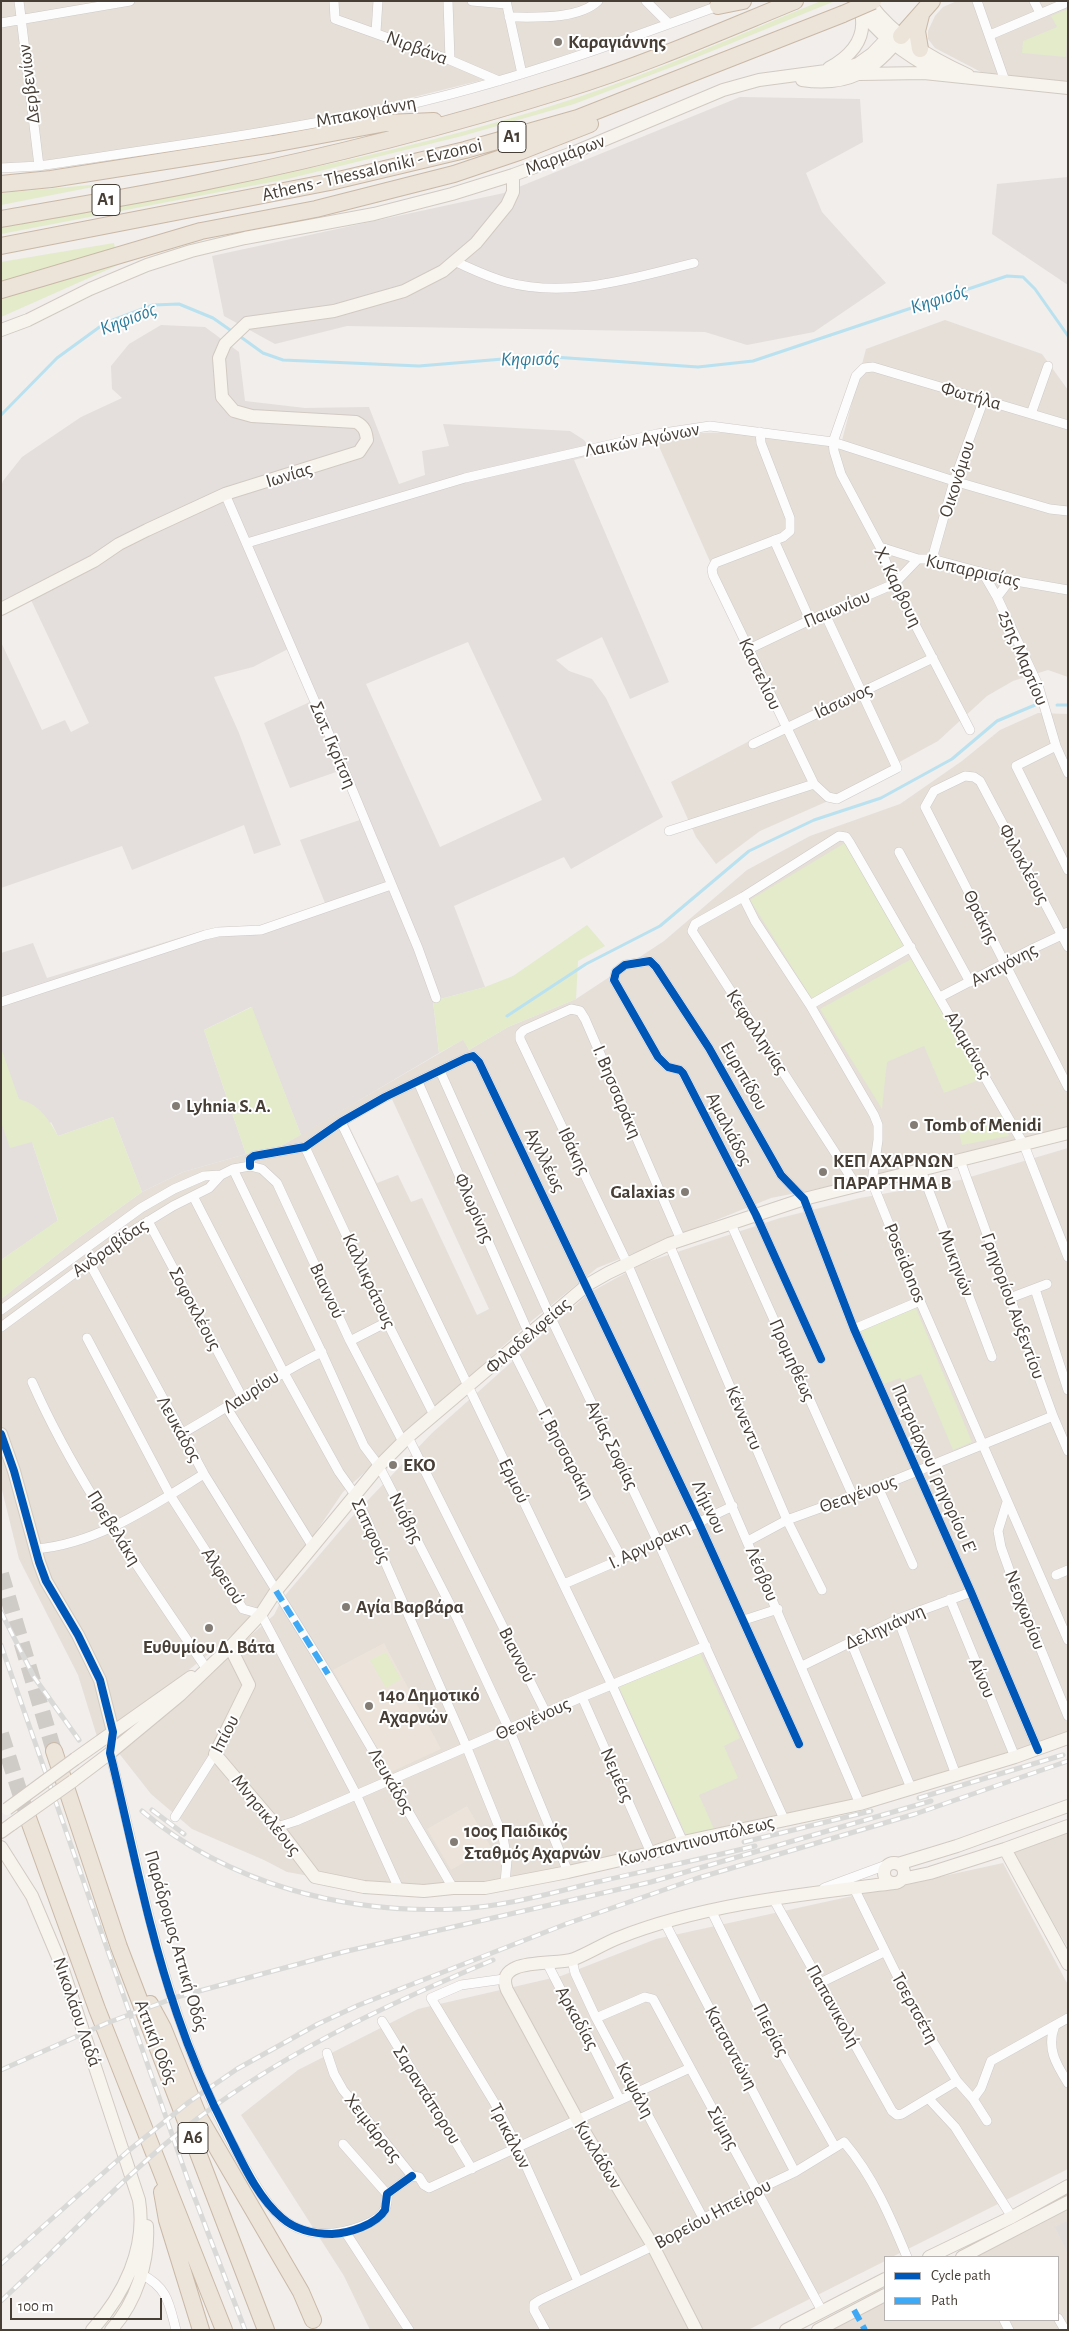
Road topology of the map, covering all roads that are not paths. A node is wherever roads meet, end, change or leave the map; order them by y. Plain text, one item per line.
1 (19, 1) edge
2 (130, 1) edge
3 (334, 1) edge
4 (378, 1) edge
5 (448, 1) edge
6 (472, 1) edge
7 (598, 1) edge
8 (646, 1) edge
9 (744, 1) edge
10 (794, 1) edge
11 (978, 1) edge
12 (1034, 1) edge
13 (1068, 2) edge
14 (506, 3) edge
15 (716, 4) edge
16 (864, 4) edge
17 (927, 6) edge
18 (1040, 13) junction
19 (509, 17) junction
20 (22, 19) junction
21 (1, 23) edge
22 (669, 24) junction
23 (376, 32) junction
24 (990, 35) junction
25 (894, 38) junction
26 (920, 49) junction
27 (450, 60) junction
28 (825, 71) junction
29 (522, 74) junction
30 (860, 74) junction
31 (943, 75) junction
32 (689, 76) junction
33 (785, 77) junction
34 (977, 79) junction
35 (500, 81) junction
36 (1005, 82) junction
37 (1068, 88) edge
38 (457, 121) junction
39 (39, 166) junction
40 (1, 168) edge
41 (512, 176) junction
42 (1, 184) edge
43 (1, 219) edge
44 (56, 235) junction
45 (1, 246) edge
46 (1, 255) edge
47 (456, 262) junction
48 (694, 263) dead end
49 (1, 290) edge
50 (247, 323) joint
51 (1, 330) edge
52 (1048, 366) dead end
53 (984, 399) junction
54 (1032, 414) junction
55 (1068, 425) edge
56 (760, 432) junction
57 (833, 442) junction
58 (954, 481) junction
59 (225, 494) junction
60 (1068, 511) edge
61 (774, 540) junction
62 (247, 543) junction
63 (880, 547) junction
64 (932, 558) junction
65 (918, 559) junction
66 (983, 573) junction
67 (1010, 580) junction
68 (894, 584) junction
69 (1068, 590) edge
70 (997, 597) junction
71 (1, 609) edge
72 (825, 614) junction
73 (810, 620) junction
74 (749, 649) junction
75 (933, 658) junction
76 (863, 693) junction
77 (786, 728) junction
78 (970, 730) dead end
79 (753, 744) dead end
80 (1056, 746) junction
81 (1068, 773) edge
82 (980, 781) joint
83 (814, 784) junction
84 (669, 831) dead end
85 (899, 852) dead end
86 (1068, 870) edge
87 (391, 885) junction
88 (742, 898) junction
89 (1065, 934) edge
90 (911, 947) junction
91 (1068, 947) edge
92 (1005, 964) junction
93 (656, 967) joint
94 (970, 982) junction
95 (940, 997) junction
96 (436, 998) dead end
97 (1, 1002) edge
98 (810, 1005) junction
99 (520, 1039) joint
100 (440, 1071) junction
101 (418, 1082) junction
102 (1068, 1087) edge
103 (341, 1122) junction
104 (1068, 1132) edge
105 (1024, 1145) junction
106 (305, 1147) junction
107 (960, 1160) junction
108 (250, 1166) junction
109 (233, 1169) junction
110 (921, 1170) junction
111 (221, 1175) junction
112 (872, 1182) junction
113 (856, 1185) junction
114 (193, 1196) junction
115 (804, 1200) junction
116 (756, 1215) junction
117 (148, 1220) junction
118 (731, 1224) junction
119 (675, 1242) junction
120 (1068, 1257) edge
121 (89, 1262) junction
122 (627, 1263) junction
123 (1046, 1284) dead end
124 (587, 1286) junction
125 (1035, 1289) junction
126 (1010, 1298) junction
127 (920, 1301) junction
128 (1, 1310) edge
129 (550, 1316) junction
130 (388, 1322) junction
131 (1, 1327) edge
132 (854, 1330) junction
133 (529, 1334) junction
134 (86, 1338) dead end
135 (350, 1341) junction
136 (512, 1349) junction
137 (322, 1352) junction
138 (992, 1357) dead end
139 (821, 1359) dead end
140 (283, 1371) junction
141 (32, 1382) dead end
142 (469, 1386) junction
143 (1068, 1390) edge
144 (242, 1397) junction
145 (227, 1408) junction
146 (434, 1416) junction
147 (1053, 1416) junction
148 (1, 1434) edge
149 (181, 1434) junction
150 (406, 1440) junction
151 (982, 1444) junction
152 (1068, 1451) edge
153 (379, 1466) junction
154 (917, 1471) junction
155 (204, 1474) junction
156 (878, 1487) junction
157 (170, 1495) junction
158 (356, 1496) junction
159 (853, 1496) junction
160 (1007, 1502) junction
161 (733, 1506) junction
162 (787, 1520) junction
163 (698, 1521) junction
164 (111, 1526) junction
165 (748, 1541) junction
166 (658, 1542) junction
167 (313, 1547) junction
168 (36, 1548) junction
169 (622, 1559) junction
170 (913, 1565) dead end
171 (1068, 1570) edge
172 (1056, 1575) dead end
173 (564, 1584) junction
174 (822, 1590) dead end
175 (276, 1591) junction
176 (971, 1592) junction
177 (950, 1599) junction
178 (778, 1609) junction
179 (261, 1614) junction
180 (898, 1619) junction
181 (744, 1620) junction
182 (1068, 1640) edge
183 (851, 1642) junction
184 (706, 1646) junction
185 (230, 1647) junction
186 (802, 1666) junction
187 (206, 1668) junction
188 (612, 1684) junction
189 (582, 1697) junction
190 (546, 1713) junction
191 (1068, 1716) edge
192 (509, 1730) junction
193 (114, 1732) junction
194 (1068, 1738) edge
195 (798, 1744) dead end
196 (467, 1748) junction
197 (1038, 1750) junction
198 (54, 1751) tunnel mouth
199 (110, 1753) junction
200 (215, 1754) junction
201 (1015, 1757) junction
202 (956, 1775) junction
203 (391, 1780) junction
204 (911, 1788) junction
205 (356, 1794) junction
206 (860, 1804) junction
207 (1068, 1806) edge
208 (4, 1811) edge
209 (176, 1817) dead end
210 (28, 1818) tunnel mouth
211 (784, 1819) junction
212 (1068, 1826) edge
213 (277, 1827) junction
214 (1, 1832) edge
215 (684, 1842) junction
216 (1, 1847) edge
217 (1005, 1850) junction
218 (651, 1853) junction
219 (894, 1864) junction
220 (568, 1872) junction
221 (316, 1877) joint
222 (898, 1881) junction
223 (505, 1883) junction
224 (453, 1888) junction
225 (854, 1888) junction
226 (400, 1889) junction
227 (808, 1894) junction
228 (774, 1900) junction
229 (711, 1910) junction
230 (666, 1923) junction
231 (119, 1947) junction
232 (884, 1952) junction
233 (572, 1960) junction
234 (547, 1963) junction
235 (1068, 1964) edge
236 (504, 1979) junction
237 (820, 1983) junction
238 (596, 2018) junction
239 (1068, 2018) edge
240 (382, 2022) dead end
241 (1055, 2026) junction
242 (327, 2053) dead end
243 (690, 2068) junction
244 (956, 2082) junction
245 (1068, 2083) edge
246 (636, 2092) junction
247 (928, 2099) junction
248 (974, 2099) junction
249 (620, 2100) junction
250 (578, 2121) junction
251 (987, 2121) dead end
252 (343, 2144) dead end
253 (835, 2147) junction
254 (518, 2148) junction
255 (158, 2162) junction
256 (472, 2169) junction
257 (795, 2172) junction
258 (412, 2176) junction
259 (135, 2186) junction
260 (1068, 2186) edge
261 (757, 2190) junction
262 (387, 2194) junction
263 (1068, 2202) edge
264 (1012, 2217) junction
265 (703, 2218) junction
266 (346, 2232) junction
267 (652, 2246) junction
268 (908, 2256) edge
269 (930, 2256) edge
270 (966, 2256) edge
271 (141, 2274) junction
272 (884, 2280) edge
273 (578, 2281) junction
274 (884, 2296) edge
275 (822, 2311) junction
276 (312, 2320) dead end
277 (819, 2329) edge
278 (92, 2330) edge
279 (111, 2330) edge
280 (176, 2330) edge
281 (201, 2330) edge
282 (224, 2330) edge
283 (266, 2330) edge
284 (409, 2330) edge
285 (545, 2330) edge
286 (696, 2330) edge
287 (786, 2330) edge

1 - 20 street, Δερβενίων
2 - 20 street
3 - 23 street, Νιρβάνα
4 - 23 street
5 - 27 street
6 - 14 street
7 - 19 street
8 - 22 street
9 - 15 highway
10 - 38 highway, Athens - Thessaloniki - Evzonoi / Α1
11 - 24 street
12 - 18 street
13 - 18 street
14 - 19 street
15 - 22 street, Μπακογιάννη
16 - 25 street
16 - 28 street
16 - 32 highway, Athens - Thessaloniki - Evzonoi / Α1, bridge
17 - 25 highway
17 - 26 highway
18 - 24 street
19 - 29 street
20 - 21 street
20 - 39 street, Δερβενίων
22 - 29 street, Μπακογιάννη
23 - 27 street, Νιρβάνα
24 - 36 street
25 - 26 street
25 - 28 street, Μαρμάρων
25 - 30 street, Μαρμάρων
25 - 31 street
26 - 34 street
27 - 35 street, Νιρβάνα
28 - 33 street, Μαρμάρων
29 - 35 street, Μπακογιάννη
30 - 31 street
30 - 33 street, Μαρμάρων
31 - 34 street
32 - 44 highway, Athens - Thessaloniki - Evzonoi / Α1
32 - 49 highway
33 - 41 street, Μαρμάρων
34 - 36 street
35 - 39 street, Μπακογιάννη
36 - 37 street
38 - 42 highway
38 - 43 highway, Athens - Thessaloniki - Evzonoi / Α1
39 - 40 street, Μπακογιάννη
41 - 47 street, Μαρμάρων
41 - 51 street
44 - 45 highway, Athens - Thessaloniki - Evzonoi / Α1
44 - 46 highway
47 - 48 street
47 - 50 street, Μαρμάρων
50 - 59 street, Ιωνίας
52 - 54 street
53 - 54 street, Φωτήλα
53 - 57 street, Φωτήλα
53 - 58 street, Οικονόμου
54 - 55 street, Φωτήλα
56 - 57 street, Λαικών Αγώνων
56 - 61 street
56 - 62 street, Λαικών Αγώνων
57 - 58 street, Λαικών Αγώνων
57 - 63 street, Χ. Καρβουη
58 - 60 street, Λαικών Αγώνων
58 - 64 street, Οικονόμου
59 - 62 street, Σωτ. Γκρίτση
59 - 71 street, Ιωνίας
61 - 73 street
61 - 74 street, Καστελίου
62 - 87 street, Σωτ. Γκρίτση
63 - 65 street, Κυπαρρισίας
63 - 68 street, Χ. Καρβουη
64 - 65 street, Κυπαρρισίας
64 - 66 street, Κυπαρρισίας
65 - 68 street, Παιωνίου
66 - 67 street, Κυπαρρισίας
66 - 70 street, 25ης Μαρτίου
67 - 69 street, Κυπαρρισίας
67 - 70 street
68 - 72 street, Παιωνίου
68 - 75 street, Χ. Καρβουη
70 - 80 street, 25ης Μαρτίου
72 - 73 street, Παιωνίου
72 - 76 street
73 - 74 street, Παιωνίου
74 - 77 street, Καστελίου
75 - 76 street, Ιάσωνος
75 - 78 street, Χ. Καρβουη
76 - 77 street, Ιάσωνος
76 - 83 street
77 - 79 street, Ιάσωνος
77 - 83 street, Καστελίου
80 - 81 street, 25ης Μαρτίου
80 - 86 street
82 - 89 street, Φιλοκλέους
82 - 92 street, Θράκης
83 - 84 street
85 - 94 street
87 - 96 street, Σωτ. Γκρίτση
87 - 97 street
88 - 90 street, Αλαμάνας
88 - 98 street, Poseidonos
88 - 113 street, Κεφαλληνίας
89 - 91 street, Φιλοκλέους
89 - 92 street, Αντιγόνης
90 - 95 street, Αλαμάνας
90 - 98 street
92 - 94 street, Αντιγόνης
92 - 102 street, Θράκης
93 - 115 street, Ευριπίδου
93 - 116 street, Αμαλιάδος
94 - 95 street, Αντιγόνης
95 - 105 street, Αλαμάνας
98 - 112 street, Poseidonos
99 - 119 street, Ι. Βησσαράκη
99 - 122 street, Ιθάκης
100 - 101 street
100 - 124 street, Αχιλλέως
100 - 129 street, Αγίας Σοφίας
101 - 103 street
101 - 133 street, Φλωρίνης
103 - 106 street
103 - 142 street, Ερμού
104 - 105 street, Φιλαδελφείας
105 - 107 street, Φιλαδελφείας
105 - 120 street, Αλαμάνας
106 - 108 street
106 - 130 street, Καλλικράτους
107 - 110 street, Φιλαδελφείας
107 - 126 street, Γρηγορίου Αυξεντίου
108 - 109 street
108 - 135 street, Βιαννού
109 - 111 street, Ανδραβίδας
109 - 137 street, Νιόβης
110 - 112 street, Φιλαδελφείας
110 - 138 street, Μυκηνών
111 - 114 street, Ανδραβίδας
111 - 128 street, Ανδραβίδας
112 - 113 street, Φιλαδελφείας
112 - 127 street, Poseidonos
113 - 115 street, Φιλαδελφείας
114 - 117 street, Ανδραβίδας
114 - 140 street, Σαπφούς
115 - 116 street, Φιλαδελφείας
115 - 132 street, Πατριάρχου Γρηγορίου E'
116 - 118 street, Φιλαδελφείας
116 - 139 street, Αμαλιάδος
117 - 121 street, Ανδραβίδας
117 - 144 street, Σοφοκλέους
118 - 119 street, Φιλαδελφείας
118 - 159 street, Προμηθέως
119 - 122 street, Φιλαδελφείας
119 - 162 street, Κέννεντυ
121 - 131 street, Ανδραβίδας
121 - 149 street, Λευκάδος
122 - 124 street, Φιλαδελφείας
122 - 161 street, Λέσβου
123 - 125 street
124 - 129 street, Φιλαδελφείας
124 - 163 street, Λήμνου
125 - 126 street
125 - 143 street
126 - 147 street, Γρηγορίου Αυξεντίου
127 - 132 street
127 - 151 street, Poseidonos
129 - 133 street, Φιλαδελφείας
129 - 166 street, Αγίας Σοφίας
130 - 135 street
130 - 146 street, Καλλικράτους
132 - 154 street, Πατριάρχου Γρηγορίου E'
133 - 136 street, Φιλαδελφείας
134 - 157 street, Αλφειού
135 - 150 street, Βιαννού
136 - 142 street, Φιλαδελφείας
136 - 169 street, Γ. Βησσαράκη
137 - 140 street, Λαυρίου
137 - 153 street, Νιόβης
140 - 144 street, Λαυρίου
140 - 158 street, Σαπφούς
141 - 164 street, Πρεβελάκη
142 - 146 street, Φιλαδελφείας
142 - 173 street, Ερμού
144 - 145 street, Λαυρίου
145 - 149 street, Λαυρίου
145 - 167 street
146 - 150 street, Φιλαδελφείας
147 - 151 street, Θεαγένους
147 - 152 street, Γρηγορίου Αυξεντίου
148 - 168 street
149 - 155 street, Λευκάδος
150 - 153 street, Φιλαδελφείας
150 - 190 street, Βιαννού
151 - 154 street, Θεαγένους
151 - 160 street, Poseidonos
153 - 158 street, Φιλαδελφείας
153 - 192 street, Νιόβης
154 - 156 street, Θεαγένους
154 - 176 street, Πατριάρχου Γρηγορίου E'
155 - 157 street
155 - 175 street, Λευκάδος
156 - 159 street, Θεαγένους
156 - 170 street
157 - 164 street
157 - 179 street, Αλφειού
158 - 167 street, Φιλαδελφείας
158 - 196 street, Σαπφούς
159 - 162 street, Θεαγένους
160 - 182 street, Poseidonos
160 - 191 street, Νεοχωρίου
161 - 163 street, Ι. Αργυρακη
161 - 165 street, Λέσβου
162 - 165 street, Θεαγένους
162 - 174 street, Κέννεντυ
163 - 166 street, Ι. Αργυρακη
163 - 181 street, Λήμνου
164 - 168 street
164 - 187 street, Πρεβελάκη
165 - 178 street, Λέσβου
166 - 169 street, Ι. Αργυρακη
166 - 184 street, Αγίας Σοφίας
167 - 175 street, Φιλαδελφείας
168 - 193 street
169 - 173 street, Ι. Αργυρακη
171 - 172 street
173 - 188 street, Ερμού
175 - 179 street, Φιλαδελφείας
175 - 203 street, Λευκάδος
176 - 177 street, Δεληγιάννη
176 - 197 street, Πατριάρχου Γρηγορίου E'
177 - 180 street, Δεληγιάννη
177 - 201 street, Αίνου
178 - 181 street
178 - 186 street, Λέσβου
179 - 185 street, Φιλαδελφείας
179 - 205 street, Αλφειού
180 - 183 street, Δεληγιάννη
180 - 202 street
181 - 195 street, Λήμνου
183 - 186 street, Δεληγιάννη
183 - 204 street
184 - 188 street, Θεογένους
184 - 211 street, Αγίας Σοφίας
185 - 187 street, Φιλαδελφείας
185 - 200 street, Ιπίου
186 - 206 street, Λέσβου
187 - 193 street, Φιλαδελφείας
187 - 199 street, Φιλαδελφείας
188 - 189 street, Θεογένους
188 - 215 street, Ερμού
189 - 190 street, Θεογένους
189 - 218 street, Νεμέας
190 - 192 street, Θεογένους
192 - 196 street, Θεογένους
192 - 220 street, Νιόβης
193 - 199 street, Παράδρομος Αττική Οδός
193 - 208 street, Φιλαδελφείας, bridge
194 - 197 street, Κωνσταντινουπόλεως
196 - 203 street, Θεογένους
196 - 223 street, Σαπφούς
197 - 201 street, Κωνσταντινουπόλεως
198 - 231 highway, Αττική Οδός / Α6
199 - 214 street, Φιλαδελφείας, bridge
199 - 266 street, Παράδρομος Αττική Οδός
200 - 209 street, Ιπίου
200 - 213 street, Μνησικλέους
201 - 202 street, Κωνσταντινουπόλεως
202 - 204 street, Κωνσταντινουπόλεως
203 - 205 street, Θεογένους
203 - 224 street, Λευκάδος
204 - 206 street, Κωνσταντινουπόλεως
205 - 213 street, Θεογένους
205 - 226 street, Αλφειού
206 - 211 street, Κωνσταντινουπόλεως
207 - 219 street
210 - 255 highway, Α6
211 - 215 street, Κωνσταντινουπόλεως
212 - 217 street
213 - 221 street, Μνησικλέους
215 - 218 street, Κωνσταντινουπόλεως
216 - 259 street, Νικολάου Λαδά
217 - 222 street
217 - 235 street
218 - 220 street, Κωνσταντινουπόλεως
219 - 222 street
219 - 222 street
219 - 227 street
220 - 223 street, Κωνσταντινουπόλεως
221 - 226 street, Κωνσταντινουπόλεως
222 - 225 street
223 - 224 street, Κωνσταντινουπόλεως
224 - 226 street, Κωνσταντινουπόλεως
225 - 227 street
225 - 232 street, Τσερτσέτη
227 - 228 street
228 - 229 street
228 - 237 street, Παπανικολή
229 - 230 street
229 - 253 street, Πιερίας
230 - 233 street
230 - 257 street, Κατσαντώνη
231 - 276 highway
231 - 283 highway, Αττική Οδός / Α6
232 - 237 street
232 - 244 street, Τσερτσέτη
233 - 234 street
233 - 238 street, Καψάλη
234 - 236 street
234 - 249 street, Αρκαδίας
236 - 250 street, Κυκλάδων
236 - 254 street, Τρικάλων
237 - 247 street, Παπανικολή
238 - 243 street, Σύμης
238 - 246 street, Καψάλη
239 - 241 street
240 - 256 street, Σαραντάπορου
241 - 245 street
241 - 248 street
242 - 258 street, Χειμάρρας
243 - 246 street
243 - 261 street, Σύμης
244 - 247 street
244 - 248 street, Τσερτσέτη
246 - 249 street
246 - 265 street, Καψάλη
247 - 264 street
248 - 251 street, Τσερτσέτη
249 - 250 street
250 - 254 street
250 - 267 street, Κυκλάδων
252 - 262 street
253 - 257 street, Βορείου Ηπείρου
253 - 268 street, Βορείου Ηπείρου
254 - 256 street
254 - 273 street, Τρικάλων
255 - 281 highway
255 - 282 highway, Α6
256 - 258 street, Χειμάρρας
257 - 261 street, Βορείου Ηπείρου
258 - 262 street
259 - 271 street, Νικολάου Λαδά
259 - 278 street, Νικολάου Λαδά
260 - 264 street
261 - 265 street, Βορείου Ηπείρου
261 - 275 street, Σύμης
262 - 266 street
263 - 270 street
264 - 269 street
265 - 267 street, Βορείου Ηπείρου
266 - 284 street
267 - 273 street, Βορείου Ηπείρου
267 - 286 street, Κυκλάδων
271 - 279 street, Νικολάου Λαδά
271 - 280 street
272 - 275 street
273 - 285 street, Βορείου Ηπείρου
274 - 277 street
275 - 287 street

